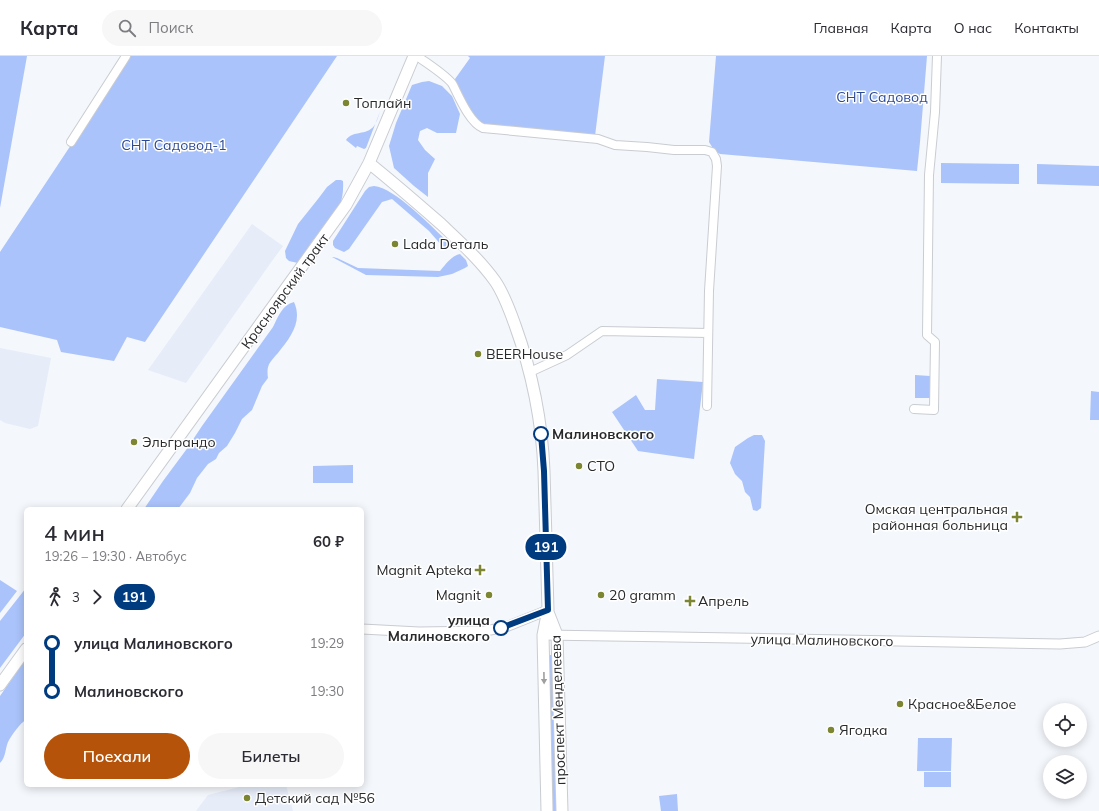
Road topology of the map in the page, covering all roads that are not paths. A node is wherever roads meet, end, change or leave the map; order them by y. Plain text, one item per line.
1 (126, 56) edge
2 (414, 56) edge
3 (417, 56) edge
4 (937, 56) edge
5 (70, 142) dead end
6 (369, 163) junction
7 (708, 333) junction
8 (530, 372) junction
9 (707, 406) dead end
10 (914, 410) dead end
11 (128, 507) edge
12 (548, 611) junction
13 (364, 629) edge
14 (543, 635) junction
15 (557, 635) junction
16 (1099, 636) edge
17 (24, 652) edge
18 (0, 685) edge
19 (547, 811) edge
20 (562, 811) edge

1 - 5 street
2 - 6 main road, Красноярский тракт
3 - 7 street
4 - 10 street
6 - 8 main road, проспект Менделеева
6 - 11 main road, Красноярский тракт
7 - 8 street
7 - 9 street
8 - 12 main road, проспект Менделеева
12 - 13 street
12 - 14 main road, проспект Менделеева
12 - 15 main road, проспект Менделеева
14 - 15 street, улица Малиновского
14 -> 19 main road, проспект Менделеева
15 - 16 street, улица Малиновского
15 - 20 main road, проспект Менделеева
17 - 18 main road

